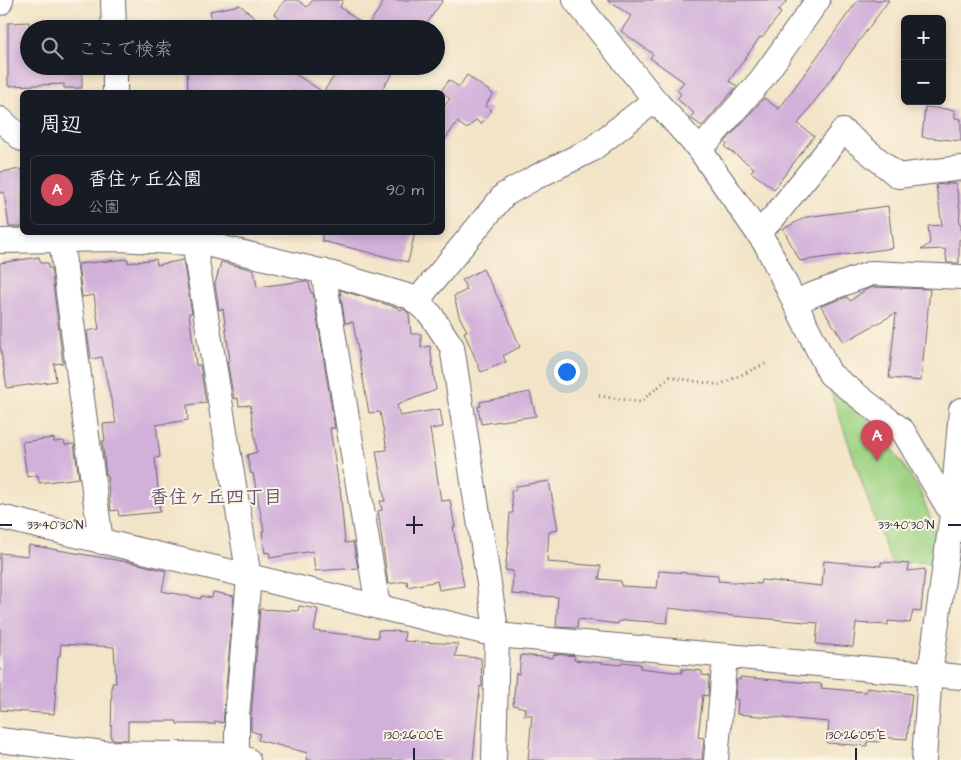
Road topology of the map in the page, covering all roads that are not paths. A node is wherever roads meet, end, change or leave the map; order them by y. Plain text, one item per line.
1 (113, 0) edge
2 (576, 0) edge
3 (818, 0) edge
4 (114, 20) edge
5 (115, 75) edge
6 (116, 90) edge
7 (655, 100) junction
8 (0, 119) edge
9 (20, 137) edge
10 (700, 150) junction
11 (961, 168) edge
12 (758, 233) junction
13 (119, 236) edge
14 (61, 237) edge
15 (0, 241) edge
16 (194, 243) junction
17 (322, 271) junction
18 (961, 277) edge
19 (416, 302) junction
20 (795, 304) junction
21 (961, 410) edge
22 (952, 514) junction
23 (0, 518) edge
24 (101, 542) junction
25 (249, 576) junction
26 (378, 607) junction
27 (497, 635) junction
28 (725, 656) junction
29 (930, 673) junction
30 (961, 677) edge
31 (0, 740) edge
32 (240, 758) edge
33 (494, 760) edge
34 (716, 760) edge
35 (924, 760) edge

1 - 4 street
2 - 7 street
3 - 10 street
5 - 6 street
7 - 10 street
7 - 19 street
8 - 9 street
10 - 12 street
11 - 12 street
12 - 20 street
13 - 14 street
13 - 16 street
14 - 15 street
14 - 24 street
16 - 17 street
16 - 25 street
17 - 19 street
17 - 26 street
18 - 20 street
19 - 27 street
20 - 22 street
21 - 22 street
22 - 29 street
23 - 24 street
24 - 25 street
25 - 26 street
25 - 32 street
26 - 27 street
27 - 28 street
27 - 33 street
28 - 29 street
28 - 34 street
29 - 30 street
29 - 35 street
31 - 32 street

